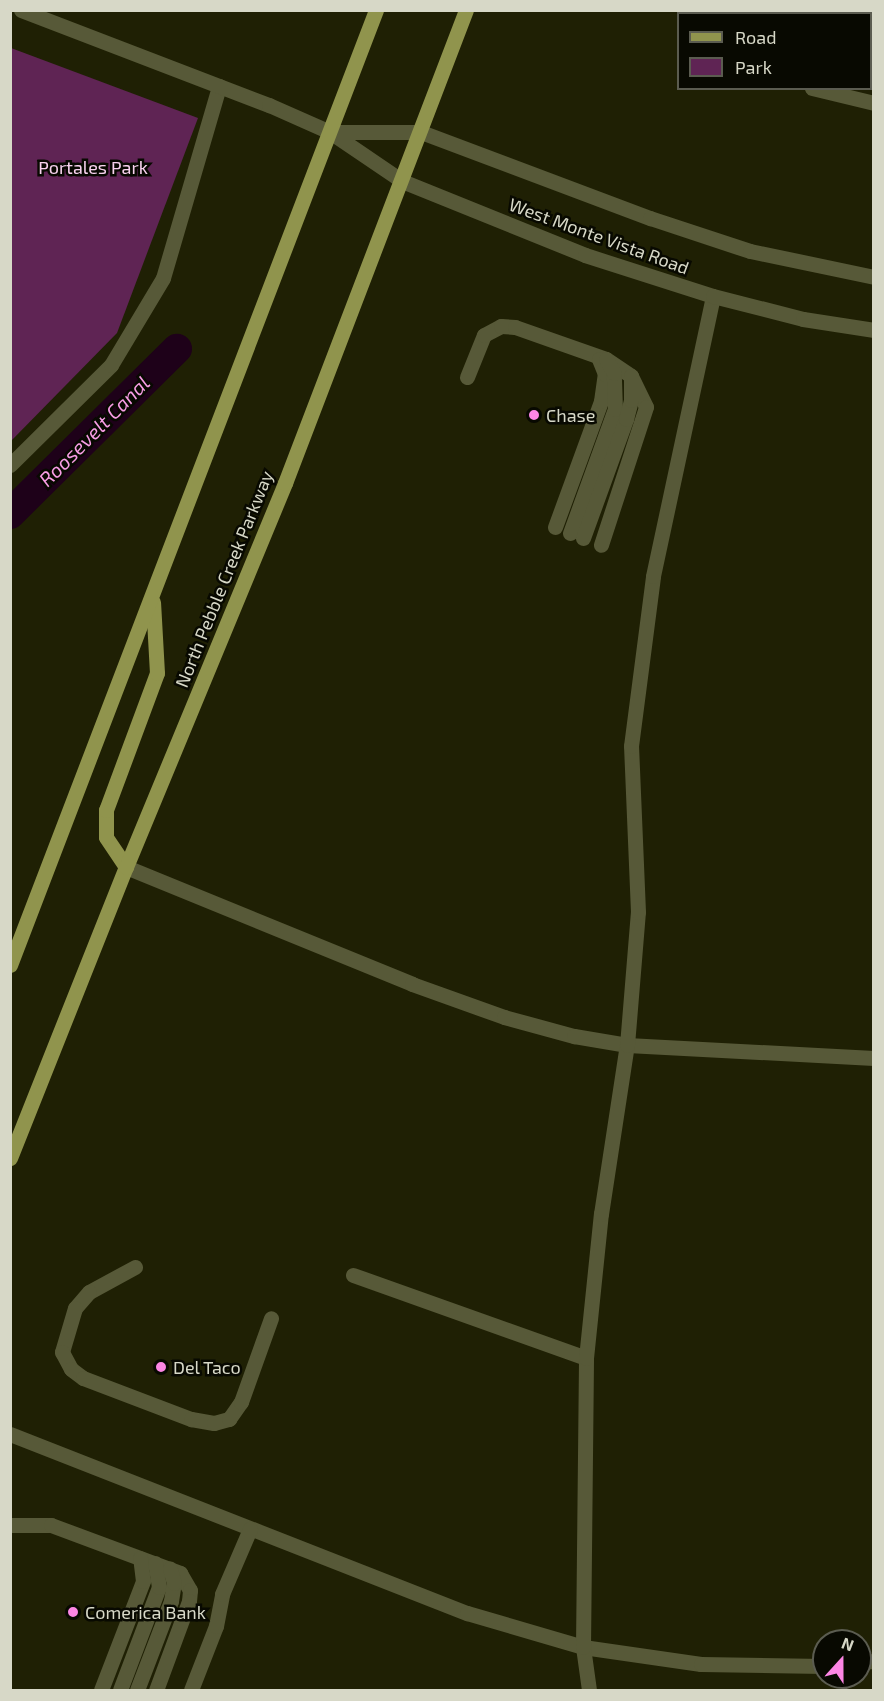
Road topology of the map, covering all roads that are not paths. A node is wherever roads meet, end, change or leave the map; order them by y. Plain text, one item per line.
1 (21, 10) edge
2 (376, 10) edge
3 (466, 10) edge
4 (219, 86) junction
5 (820, 90) edge
6 (873, 103) edge
7 (330, 132) junction
8 (421, 132) junction
9 (402, 181) junction
10 (873, 277) edge
11 (713, 296) junction
12 (873, 330) edge
13 (602, 358) junction
14 (631, 376) junction
15 (467, 377) dead end
16 (10, 465) edge
17 (555, 527) dead end
18 (601, 545) dead end
19 (153, 596) junction
20 (126, 867) junction
21 (10, 965) edge
22 (627, 1045) junction
23 (873, 1058) edge
24 (10, 1158) edge
25 (135, 1267) dead end
26 (353, 1275) dead end
27 (271, 1318) dead end
28 (586, 1358) junction
29 (10, 1434) edge
30 (10, 1525) edge
31 (250, 1529) junction
32 (140, 1558) junction
33 (155, 1563) junction
34 (170, 1569) junction
35 (583, 1647) junction
36 (812, 1665) edge
37 (101, 1690) edge
38 (120, 1690) edge
39 (137, 1690) edge
40 (156, 1690) edge
41 (191, 1690) edge
42 (589, 1690) edge

1 - 4 street, West Monte Vista Road
2 - 7 main road
3 - 8 main road, North Pebble Creek Parkway
4 - 7 street, West Monte Vista Road
4 - 16 street
5 - 6 street
7 - 8 street, West Monte Vista Road
7 - 9 street, West Monte Vista Road
7 - 19 main road
8 - 9 main road, North Pebble Creek Parkway
8 - 10 street, West Monte Vista Road
9 - 11 street, West Monte Vista Road
9 - 20 main road, North Pebble Creek Parkway
11 - 12 street, West Monte Vista Road
11 - 22 street
13 - 14 street
13 - 14 street
13 - 15 street
13 - 17 street
14 - 18 street
19 - 20 main road
19 - 21 main road
20 - 22 street
20 - 24 main road, North Pebble Creek Parkway
22 - 23 street
22 - 28 street
25 - 27 street
26 - 28 street
28 - 35 street
29 - 31 street
30 - 32 street
31 - 35 street
31 - 41 street
32 - 33 street
32 - 37 street
33 - 34 street
33 - 38 street
34 - 39 street
34 - 40 street
35 - 36 street
35 - 42 street

